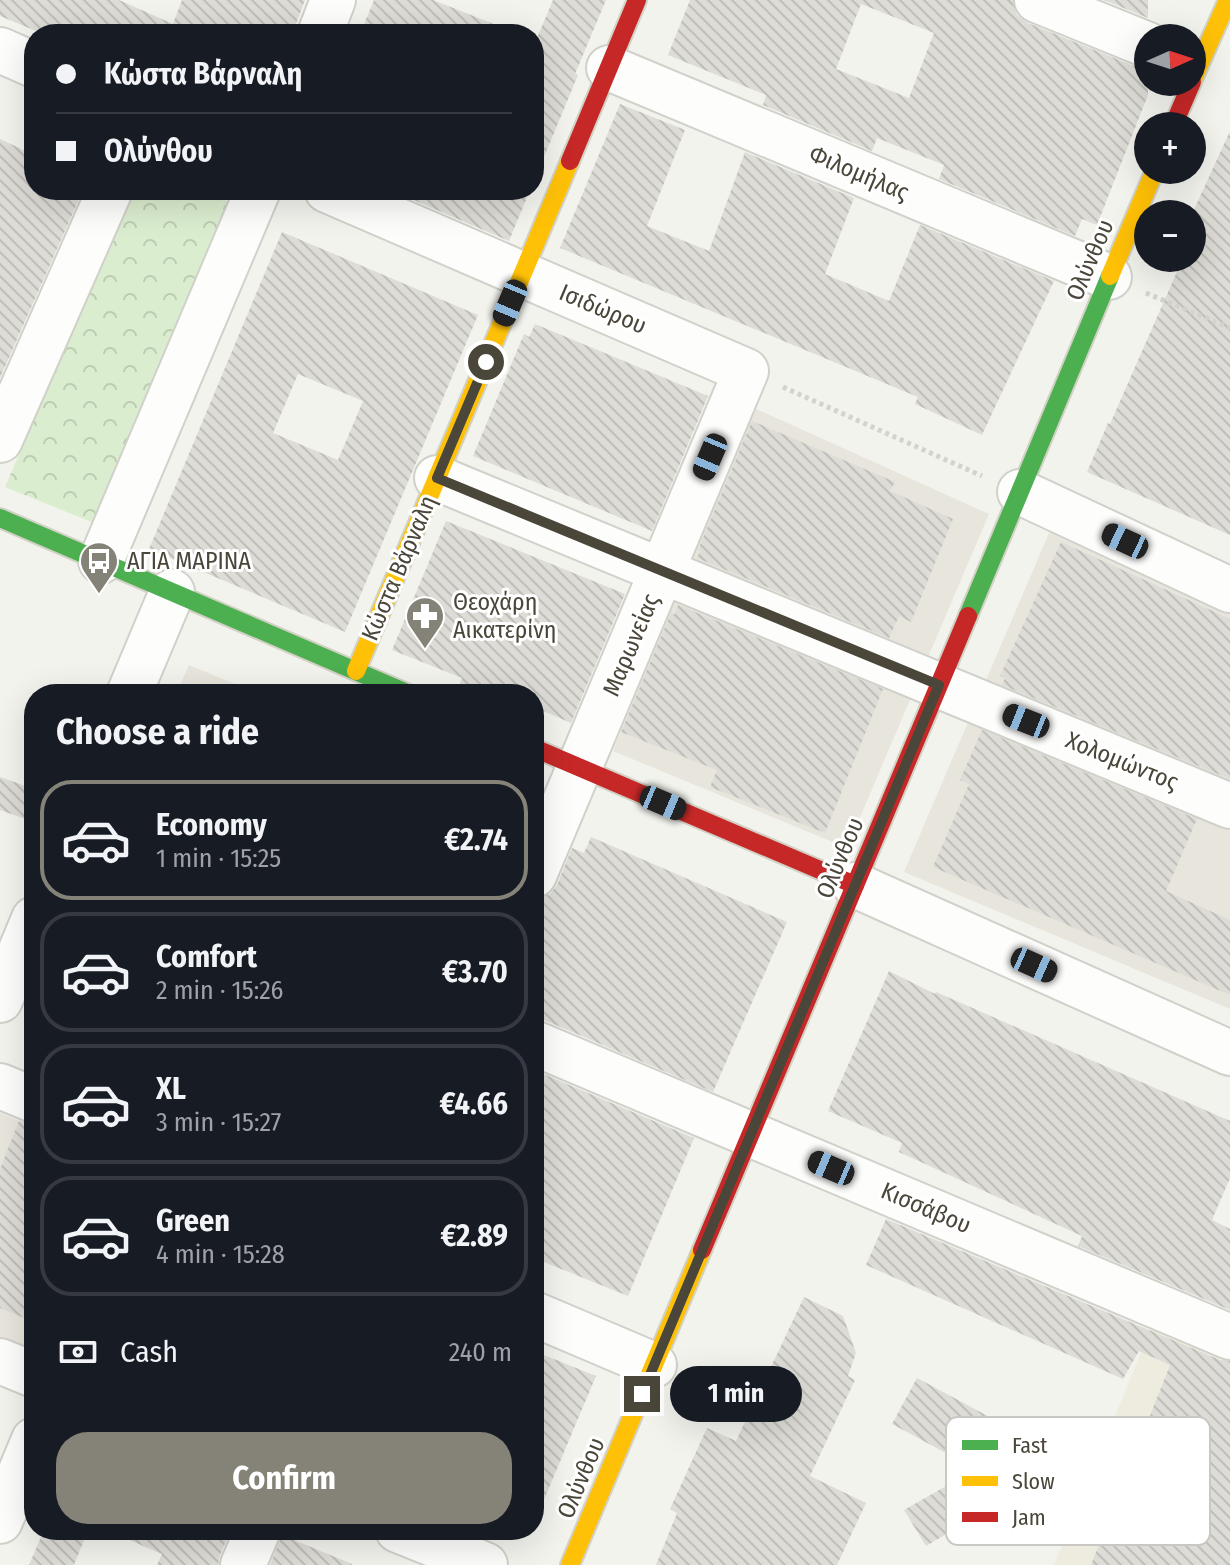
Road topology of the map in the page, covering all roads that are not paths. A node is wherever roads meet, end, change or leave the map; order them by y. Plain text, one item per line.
1 (333, 0) edge
2 (637, 0) edge
3 (1037, 0) edge
4 (1226, 8) edge
5 (324, 24) edge
6 (1134, 39) edge
7 (1206, 49) edge
8 (0, 50) edge
9 (24, 61) edge
10 (609, 68) junction
11 (1149, 184) edge
12 (106, 200) edge
13 (254, 200) edge
14 (350, 200) edge
15 (523, 274) junction
16 (1109, 277) junction
17 (746, 371) joint
18 (0, 440) edge
19 (437, 478) junction
20 (1020, 492) junction
21 (0, 518) edge
22 (101, 561) junction
23 (662, 571) junction
24 (1230, 590) edge
25 (172, 592) junction
26 (351, 683) edge
27 (133, 684) edge
28 (939, 685) junction
29 (544, 752) edge
30 (579, 767) junction
31 (1230, 806) edge
32 (544, 851) edge
33 (855, 885) junction
34 (24, 943) edge
35 (0, 1000) edge
36 (544, 1047) edge
37 (1230, 1053) edge
38 (0, 1086) edge
39 (24, 1096) edge
40 (751, 1134) junction
41 (544, 1318) edge
42 (1230, 1337) edge
43 (0, 1361) edge
44 (654, 1365) junction
45 (24, 1371) edge
46 (24, 1464) edge
47 (0, 1521) edge
48 (254, 1540) edge
49 (423, 1540) edge
50 (243, 1565) edge
51 (485, 1565) edge
52 (570, 1565) edge

1 - 5 street
2 - 10 street, Κώστα Βάρναλη
3 - 6 street
4 - 7 street
8 - 9 street
10 - 15 street, Κώστα Βάρναλη
10 - 16 street, Φιλομήλας
11 - 16 street, Ολύνθου
12 - 18 street
13 - 22 street
14 - 15 street, Ισιδώρου
15 - 17 street, Ισιδώρου
15 - 19 street, Κώστα Βάρναλη
16 - 20 street, Ολύνθου
17 - 23 street, Μαρωνείας
19 - 23 street, Χολομώντος
19 - 26 street, Κώστα Βάρναλη
20 - 24 street
20 - 28 street, Ολύνθου
21 - 22 street
22 - 25 street
23 - 28 street, Χολομώντος
23 - 30 street, Μαρωνείας
25 - 26 street
25 - 27 street
28 - 31 street, Χολομώντος
28 - 33 street, Ολύνθου
29 - 30 street
30 - 32 street, Μαρωνείας
30 - 33 street
33 - 37 street
33 - 40 street, Ολύνθου
34 - 35 street
36 - 40 street, Κισσάβου
38 - 39 street
40 - 42 street, Κισσάβου
40 - 44 street, Ολύνθου
41 - 44 street
43 - 45 street
44 - 52 street, Ολύνθου
46 - 47 street
48 - 50 street
49 - 51 street

